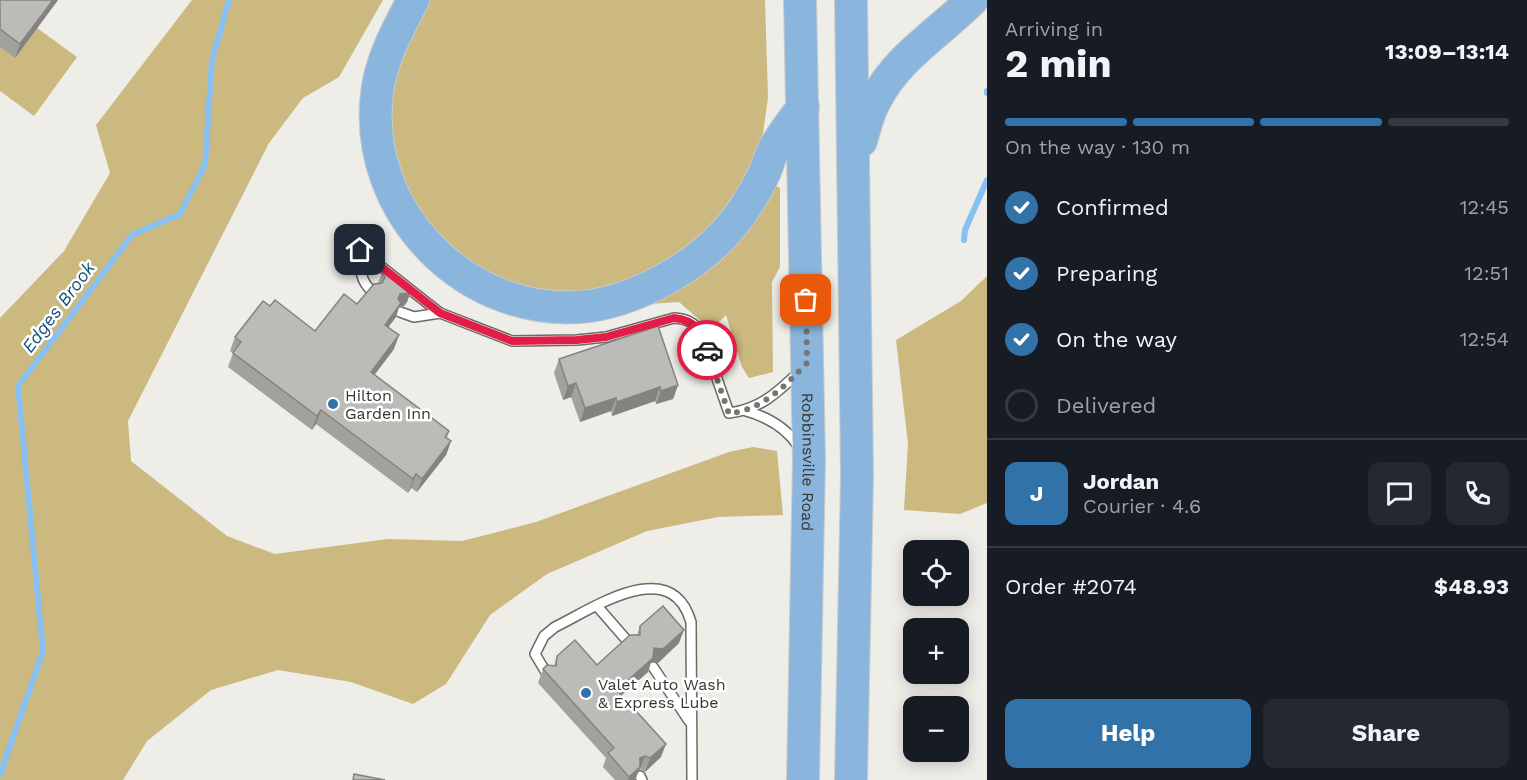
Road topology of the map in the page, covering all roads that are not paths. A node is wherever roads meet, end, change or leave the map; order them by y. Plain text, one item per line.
1 (413, 0) edge
2 (800, 0) edge
3 (851, 0) edge
4 (972, 0) edge
5 (802, 107) junction
6 (853, 164) junction
7 (373, 292) edge
8 (400, 312) edge
9 (440, 313) junction
10 (807, 363) junction
11 (746, 411) junction
12 (809, 461) junction
13 (597, 606) junction
14 (630, 644) edge
15 (653, 667) edge
16 (547, 674) edge
17 (690, 723) junction
18 (692, 780) edge
19 (803, 780) edge
20 (851, 780) edge

1 - 5 highway
2 - 5 highway, Robbinsville Road
3 - 6 highway
4 - 6 highway
5 - 10 highway, Robbinsville Road
6 - 20 highway
7 - 9 lane
8 - 9 lane
9 - 11 lane
10 - 11 lane
10 - 12 highway, Robbinsville Road
11 - 12 lane
12 - 19 highway, Robbinsville Road
13 - 14 lane
13 - 16 lane
13 - 17 lane
15 - 17 lane
17 - 18 lane

